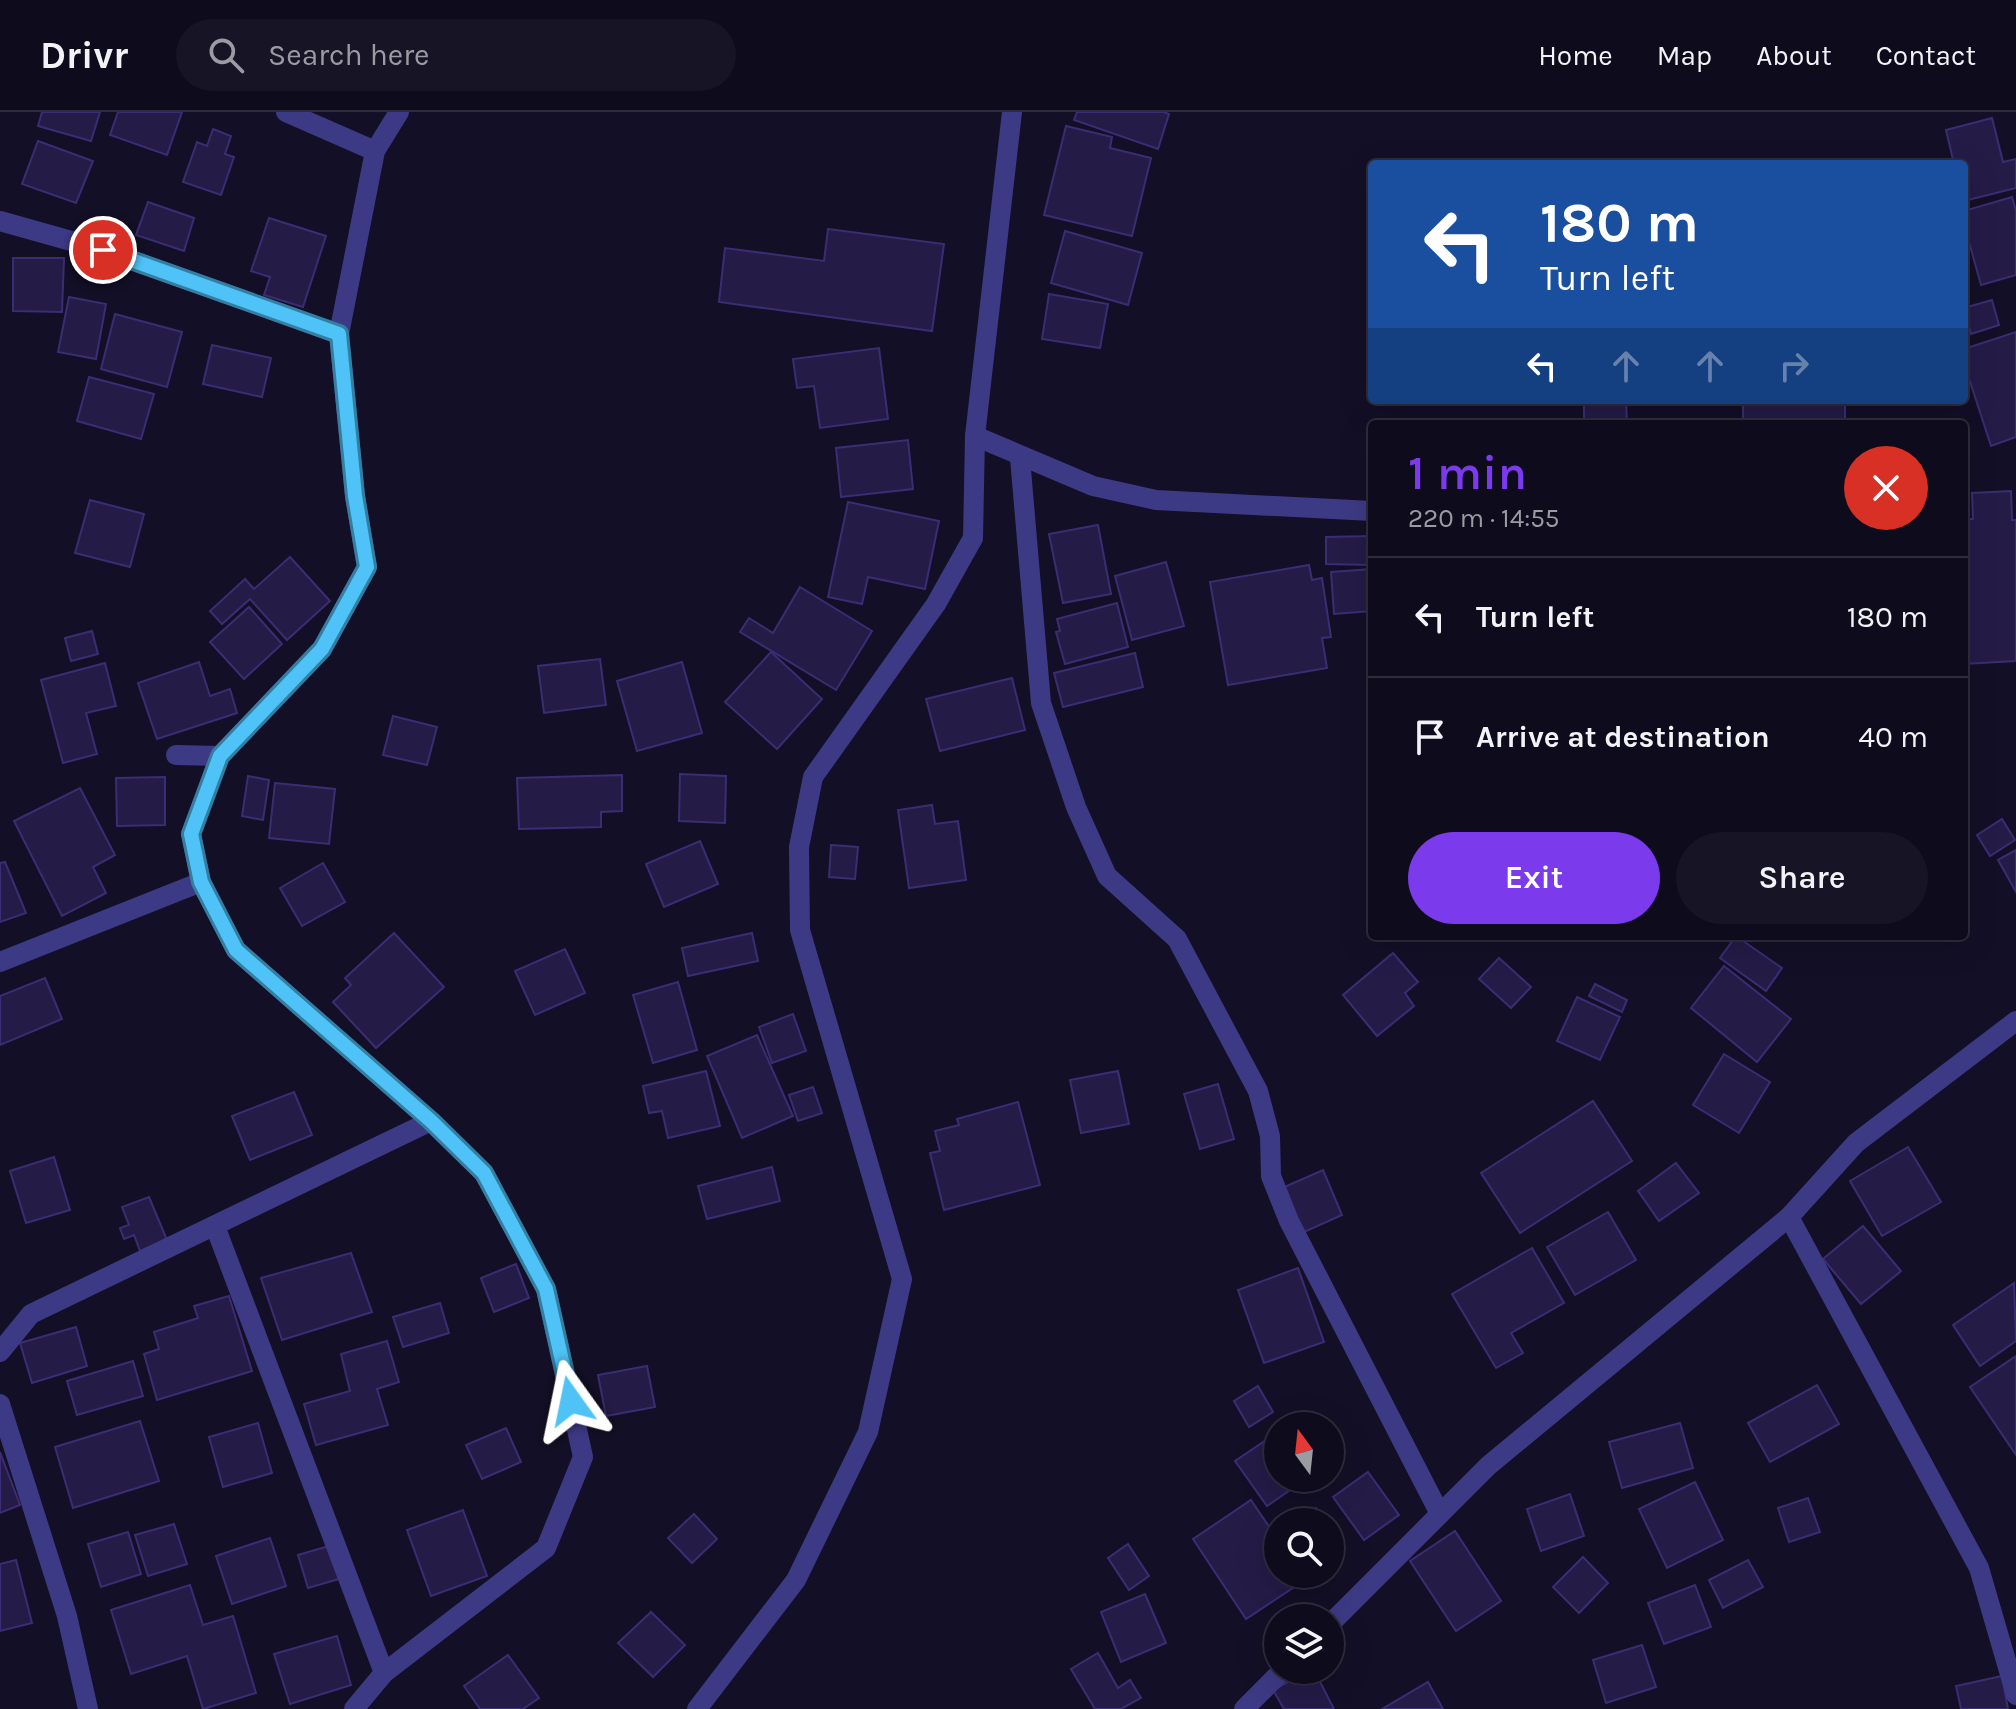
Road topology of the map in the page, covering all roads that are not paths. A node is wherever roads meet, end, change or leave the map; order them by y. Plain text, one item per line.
1 (286, 112) edge
2 (399, 112) edge
3 (1012, 112) edge
4 (375, 151) junction
5 (0, 221) edge
6 (339, 334) junction
7 (975, 436) junction
8 (1020, 458) junction
9 (1368, 511) edge
10 (176, 755) dead end
11 (220, 756) junction
12 (201, 882) junction
13 (0, 962) edge
14 (2016, 1021) edge
15 (431, 1121) junction
16 (1789, 1217) junction
17 (215, 1226) junction
18 (0, 1352) edge
19 (0, 1404) edge
20 (1440, 1514) junction
21 (1344, 1610) edge
22 (384, 1673) junction
23 (1269, 1684) edge
24 (2016, 1695) edge
25 (88, 1709) edge
26 (354, 1709) edge
27 (697, 1709) edge
28 (1244, 1709) edge

1 - 4 street
2 - 4 street
3 - 7 street
4 - 6 street
5 - 6 street
6 - 11 street
7 - 8 street
7 - 27 street
8 - 9 street
8 - 20 street
10 - 11 street
11 - 12 street
12 - 13 street
12 - 15 street
14 - 16 street
15 - 17 street
15 - 22 street
16 - 20 street
16 - 24 street
17 - 18 street
17 - 22 street
19 - 25 street
20 - 21 street
22 - 26 street
23 - 28 street

